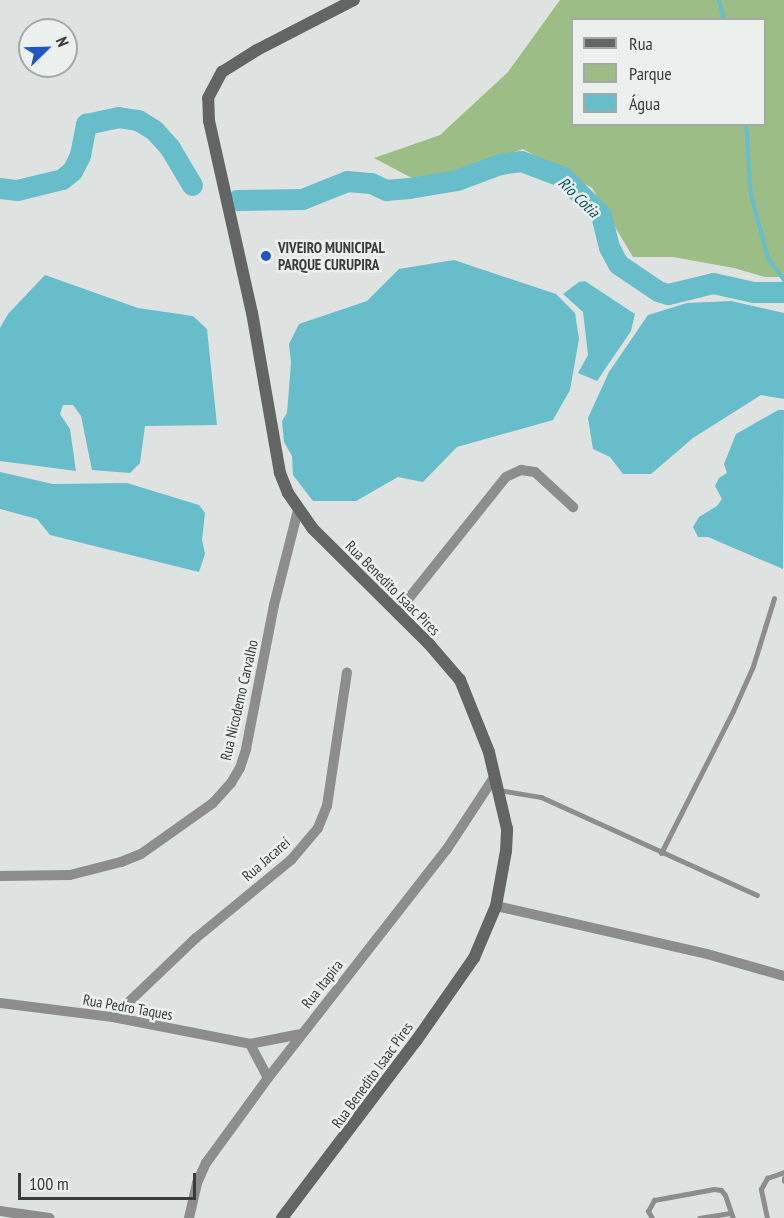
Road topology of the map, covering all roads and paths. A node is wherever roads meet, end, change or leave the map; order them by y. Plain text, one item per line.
1 (354, 0) edge
2 (573, 507) dead end
3 (298, 510) junction
4 (774, 598) dead end
5 (397, 613) junction
6 (347, 672) dead end
7 (495, 776) junction
8 (499, 790) junction
9 (661, 854) junction
10 (0, 876) edge
11 (757, 896) dead end
12 (496, 906) junction
13 (784, 976) edge
14 (0, 1004) edge
15 (113, 1017) junction
16 (301, 1034) junction
17 (250, 1044) junction
18 (267, 1078) junction
19 (784, 1172) edge
20 (0, 1210) edge
21 (732, 1215) edge
22 (50, 1218) edge
23 (189, 1218) edge
24 (282, 1218) edge
25 (651, 1218) edge
26 (699, 1218) edge
27 (767, 1218) edge

1 - 3 street, Rua Benedito Isaac Pires
2 - 5 street
3 - 5 street, Rua Benedito Isaac Pires
3 - 10 street, Rua Nicodemo Carvalho
4 - 9 lane
5 - 7 street, Rua Benedito Isaac Pires
6 - 15 street, Rua Jacareí
7 - 8 street, Rua Benedito Isaac Pires
7 - 16 street, Rua Itapira
8 - 9 lane
8 - 12 street, Rua Benedito Isaac Pires
9 - 11 lane
12 - 13 street
12 - 24 street, Rua Benedito Isaac Pires
14 - 15 street, Rua Pedro Taques
15 - 17 street, Rua Pedro Taques
16 - 17 street, Rua Pedro Taques
16 - 18 street, Rua Itapira
17 - 18 street
18 - 23 street, Rua Itapira
19 - 27 lane
20 - 22 street
21 - 25 lane
21 - 26 lane

